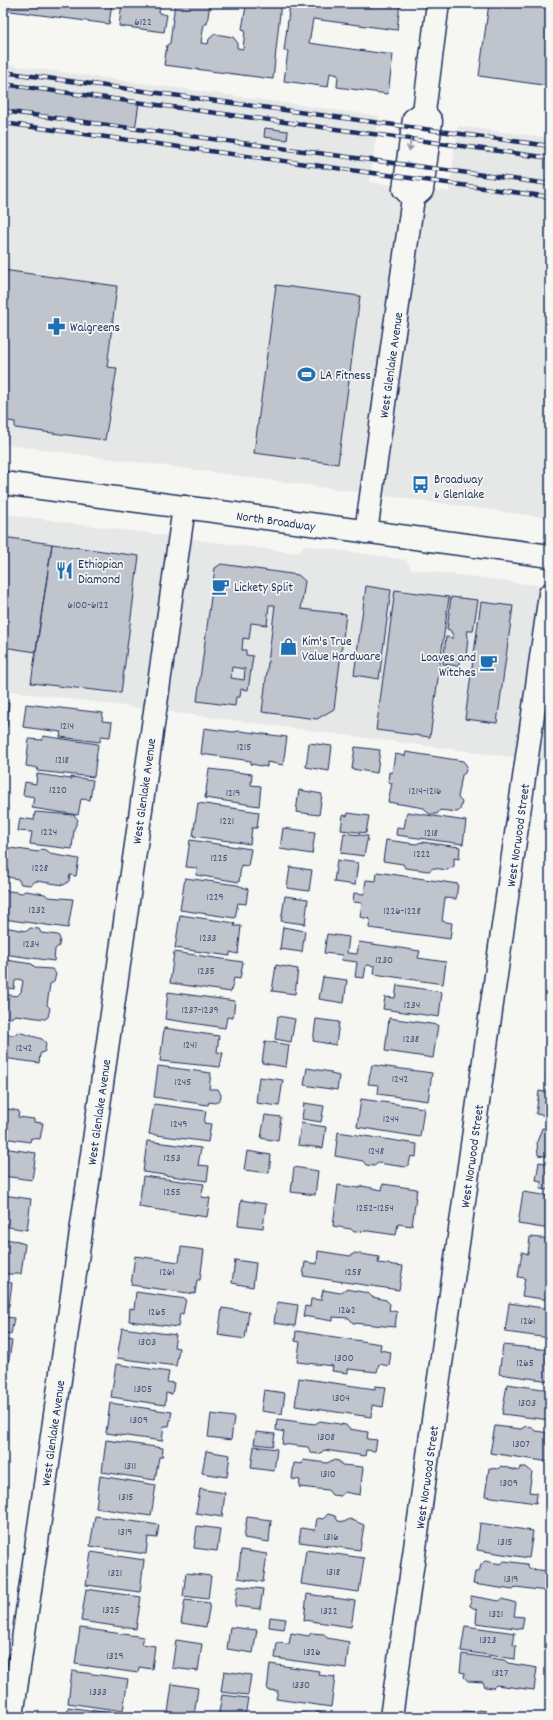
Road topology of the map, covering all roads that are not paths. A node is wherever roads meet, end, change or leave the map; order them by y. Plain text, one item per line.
1 (438, 3) edge
2 (3, 483) edge
3 (184, 507) junction
4 (366, 532) junction
5 (550, 556) edge
6 (550, 594) edge
7 (12, 1717) edge
8 (391, 1717) edge

1 - 4 street, West Glenlake Avenue
2 - 3 street, North Broadway
3 - 4 street, North Broadway
3 - 7 street, West Glenlake Avenue
4 - 5 street, North Broadway
6 - 8 street, West Norwood Street

